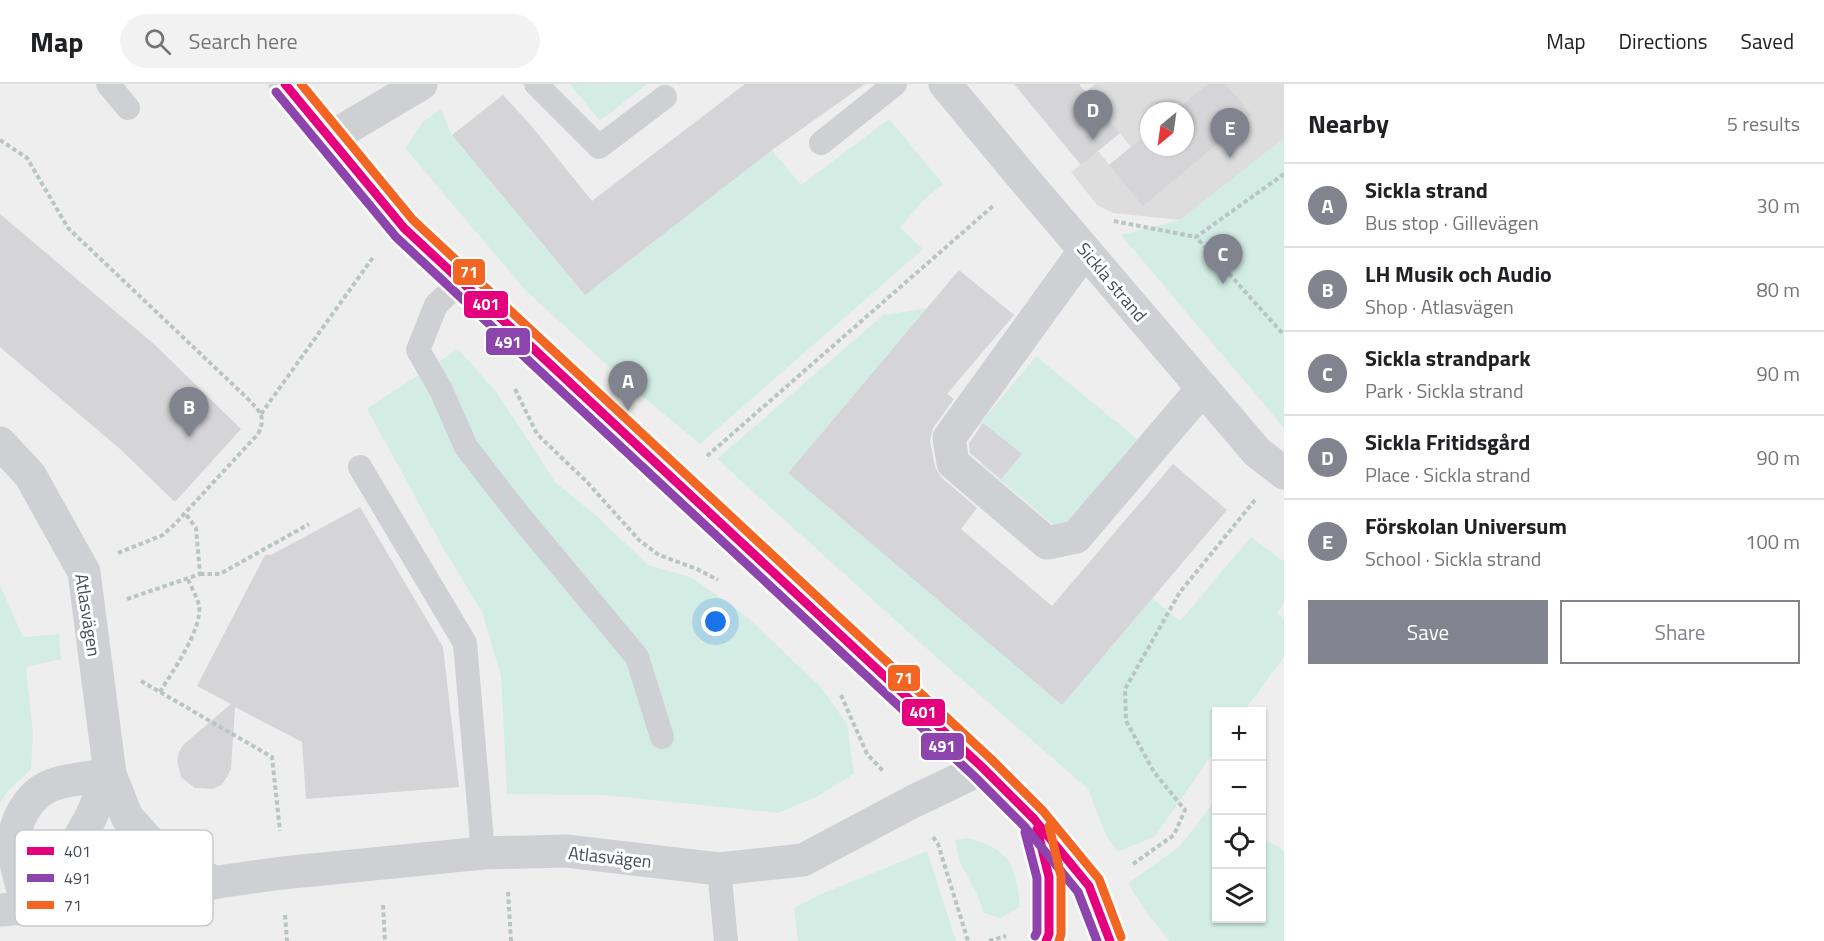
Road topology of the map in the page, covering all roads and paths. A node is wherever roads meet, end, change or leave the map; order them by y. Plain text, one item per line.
1 (108, 84) edge
2 (285, 84) edge
3 (422, 84) edge
4 (536, 84) edge
5 (895, 84) edge
6 (945, 84) edge
7 (665, 97) dead end
8 (128, 108) dead end
9 (330, 138) junction
10 (0, 140) edge
11 (821, 143) dead end
12 (1284, 174) edge
13 (1024, 179) junction
14 (1112, 220) dead end
15 (1196, 237) junction
16 (379, 249) dead end
17 (1085, 250) junction
18 (460, 281) junction
19 (1284, 335) edge
20 (514, 387) dead end
21 (1203, 388) junction
22 (261, 414) junction
23 (0, 443) edge
24 (704, 459) dead end
25 (360, 467) dead end
26 (1282, 472) edge
27 (185, 513) junction
28 (309, 524) dead end
29 (112, 555) dead end
30 (200, 574) junction
31 (188, 578) junction
32 (728, 585) dead end
33 (126, 599) dead end
34 (141, 681) dead end
35 (835, 689) dead end
36 (160, 692) junction
37 (662, 737) dead end
38 (983, 768) junction
39 (110, 774) junction
40 (912, 802) junction
41 (1035, 819) junction
42 (82, 830) edge
43 (139, 830) edge
44 (280, 831) dead end
45 (483, 853) junction
46 (15, 861) edge
47 (1133, 864) dead end
48 (718, 869) junction
49 (215, 883) edge
50 (508, 891) dead end
51 (383, 901) dead end
52 (284, 909) dead end
53 (287, 941) edge
54 (385, 941) edge
55 (511, 941) edge
56 (726, 941) edge
57 (968, 941) edge
58 (1046, 941) edge
59 (1110, 941) edge

1 - 8 lane
2 - 9 street
3 - 9 street
4 - 7 lane
5 - 11 lane
6 - 13 street, Sickla strand
9 - 18 street
10 - 22 path
12 - 15 path
13 - 17 street, Sickla strand
13 - 24 path
14 - 15 path
15 - 19 path
16 - 22 path
17 - 21 street, Sickla strand
17 - 21 street
18 - 37 lane
18 - 38 street
20 - 32 path
21 - 26 street, Sickla strand
22 - 27 path
23 - 39 street, Atlasvägen
25 - 45 lane
26 - 47 path
27 - 29 path
27 - 30 path
28 - 30 path
30 - 31 path
31 - 33 path
31 - 36 path
34 - 36 path
35 - 40 path
36 - 44 path
38 - 40 street, Atlasvägen
38 - 41 street
39 - 42 street
39 - 43 street, Atlasvägen
39 - 46 street
40 - 48 street, Atlasvägen
40 - 57 path
41 - 58 street
41 - 59 street
45 - 48 street, Atlasvägen
45 - 49 street, Atlasvägen
48 - 56 lane
50 - 55 path
51 - 54 path
52 - 53 path

